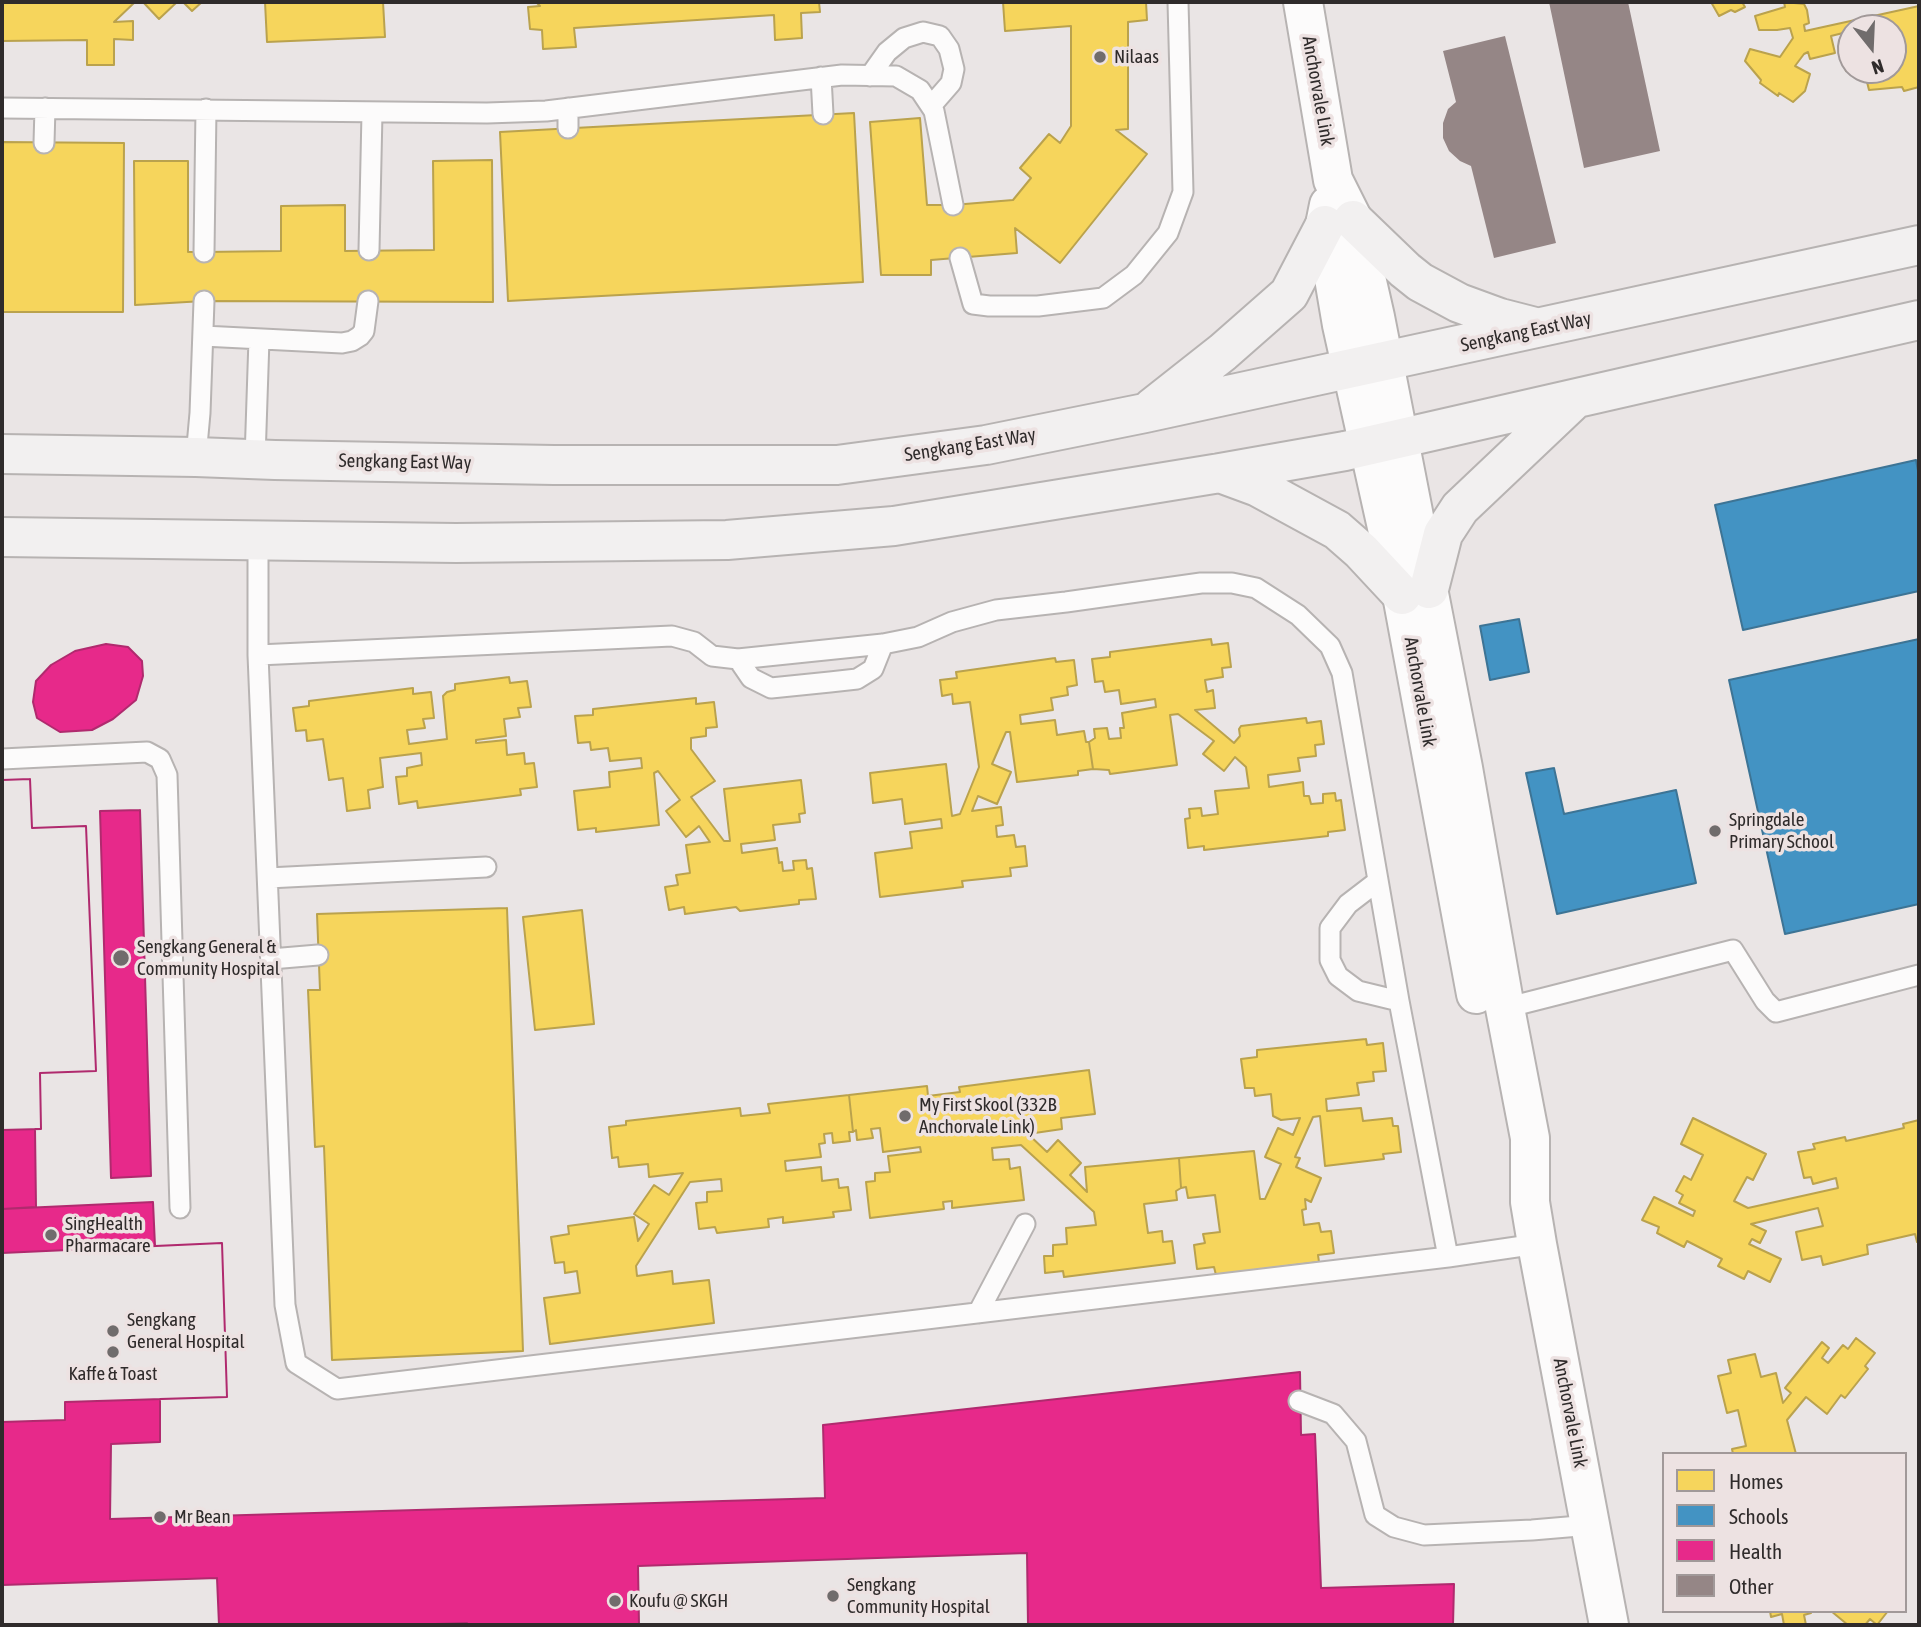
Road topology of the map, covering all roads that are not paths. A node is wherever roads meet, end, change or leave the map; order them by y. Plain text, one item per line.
1 (1178, 2) edge
2 (1303, 2) edge
3 (870, 76) junction
4 (821, 77) junction
5 (931, 106) junction
6 (2, 108) edge
7 (45, 108) junction
8 (568, 108) junction
9 (206, 109) junction
10 (372, 113) junction
11 (823, 114) dead end
12 (568, 128) dead end
13 (44, 143) dead end
14 (953, 205) dead end
15 (1339, 223) junction
16 (1919, 245) edge
17 (369, 250) dead end
18 (204, 252) dead end
19 (960, 258) dead end
20 (204, 301) dead end
21 (368, 301) dead end
22 (1919, 320) edge
23 (1541, 328) junction
24 (203, 336) junction
25 (259, 339) junction
26 (1367, 366) junction
27 (1577, 398) junction
28 (1145, 413) junction
29 (1383, 442) junction
30 (2, 454) edge
31 (196, 457) junction
32 (255, 459) junction
33 (1220, 473) junction
34 (2, 537) edge
35 (258, 541) junction
36 (1415, 592) junction
37 (883, 644) junction
38 (258, 655) junction
39 (738, 659) junction
40 (2, 758) edge
41 (486, 867) dead end
42 (268, 878) junction
43 (1378, 881) junction
44 (318, 955) dead end
45 (271, 959) junction
46 (1919, 975) edge
47 (1399, 1001) junction
48 (1505, 1009) junction
49 (1530, 1202) junction
50 (180, 1208) dead end
51 (1026, 1224) dead end
52 (1537, 1244) junction
53 (1448, 1257) junction
54 (978, 1313) junction
55 (1299, 1401) dead end
56 (1591, 1525) junction
57 (1609, 1625) edge

1 - 19 lane
2 - 15 street, Anchorvale Link
3 - 4 lane
3 - 5 lane
3 - 5 lane
4 - 8 lane
4 - 11 lane
5 - 14 lane
6 - 7 lane
7 - 9 lane
7 - 13 lane
8 - 10 lane
8 - 12 lane
9 - 10 lane
9 - 18 lane
10 - 17 lane
15 - 23 main road
15 - 26 street, Anchorvale Link
15 - 28 main road
16 - 23 main road, Sengkang East Way
20 - 24 lane
21 - 25 lane
22 - 27 main road
23 - 26 main road, Sengkang East Way
24 - 25 lane
24 - 31 lane
25 - 32 lane
26 - 28 main road, Sengkang East Way
26 - 29 street, Anchorvale Link
27 - 29 main road
27 - 36 main road
28 - 32 main road, Sengkang East Way
29 - 33 main road
29 - 36 street, Anchorvale Link
30 - 31 main road, Sengkang East Way
31 - 32 main road, Sengkang East Way
33 - 35 main road
33 - 36 main road
34 - 35 main road
35 - 38 lane
36 - 48 street, Anchorvale Link
36 - 49 street, Anchorvale Link
37 - 39 lane
37 - 39 lane
37 - 43 lane
38 - 39 lane
38 - 42 lane
40 - 50 lane
41 - 42 lane
42 - 45 lane
43 - 47 lane
43 - 47 lane
44 - 45 lane
45 - 54 lane
46 - 48 lane
47 - 53 lane
48 - 49 street, Anchorvale Link
49 - 52 street, Anchorvale Link
51 - 54 lane
52 - 53 lane
52 - 56 street, Anchorvale Link
53 - 54 lane
55 - 56 lane
56 - 57 street, Anchorvale Link

